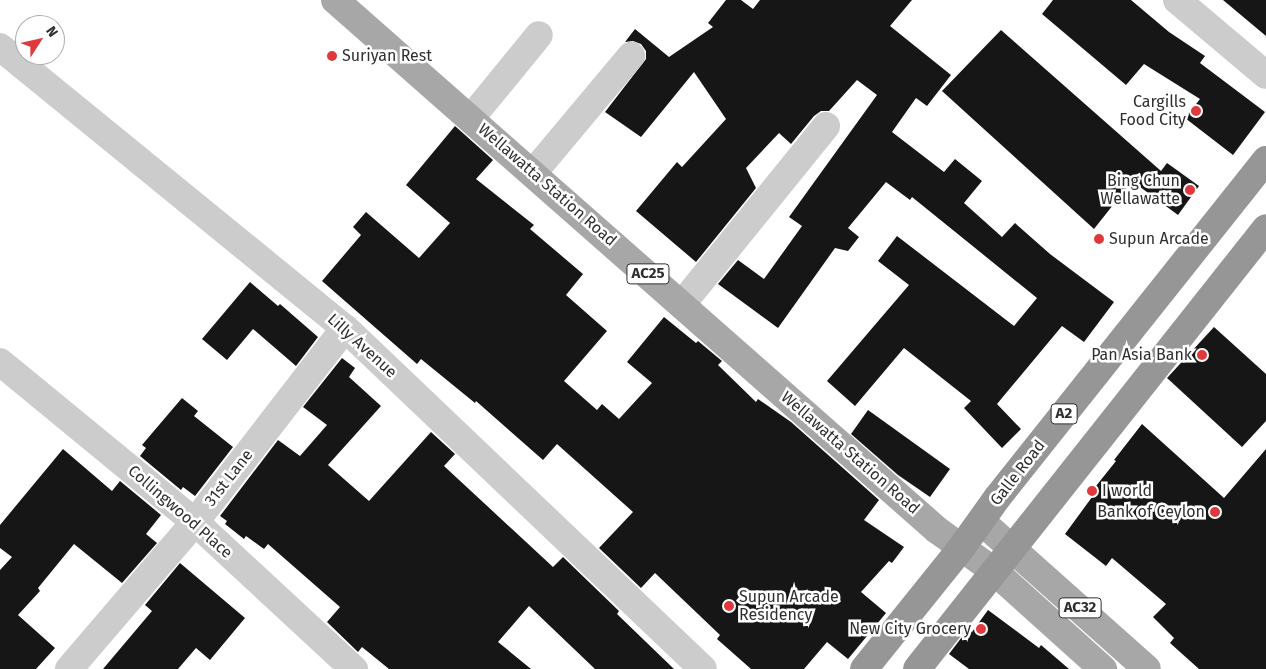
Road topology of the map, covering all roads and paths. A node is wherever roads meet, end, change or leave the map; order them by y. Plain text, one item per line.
1 (335, 0) edge
2 (1177, 0) edge
3 (539, 35) dead end
4 (0, 46) edge
5 (631, 56) dead end
6 (1266, 75) edge
7 (471, 118) junction
8 (826, 126) dead end
9 (1266, 160) edge
10 (533, 173) junction
11 (1266, 228) edge
12 (682, 304) junction
13 (345, 328) junction
14 (0, 362) edge
15 (981, 521) junction
16 (196, 522) junction
17 (962, 546) junction
18 (1012, 548) junction
19 (994, 571) junction
20 (69, 669) edge
21 (354, 669) edge
22 (703, 669) edge
23 (864, 669) edge
24 (917, 669) edge
25 (1103, 669) edge
26 (1148, 669) edge

1 - 7 main road, Wellawatta Station Road / AC25
2 - 6 street
3 - 7 street
4 - 13 street, Lilly Avenue
5 - 10 street
7 - 10 main road, Wellawatta Station Road / AC25
8 - 12 street
9 - 15 highway, Galle Road / A2
10 - 12 main road, Wellawatta Station Road / AC25
11 - 18 highway, A2
12 - 17 main road, Wellawatta Station Road / AC25
13 - 16 street, 31st Lane
13 - 22 street, Lilly Avenue
14 - 16 street, Collingwood Place
15 - 17 highway, Galle Road / A2
15 - 18 main road
16 - 20 street, 31st Lane
16 - 21 street, Collingwood Place
17 - 19 main road, Wellawatta Station Road
17 - 23 highway, Galle Road / A2
18 - 19 highway
18 - 26 main road, AC32
19 - 24 highway
19 - 25 main road, AC32

